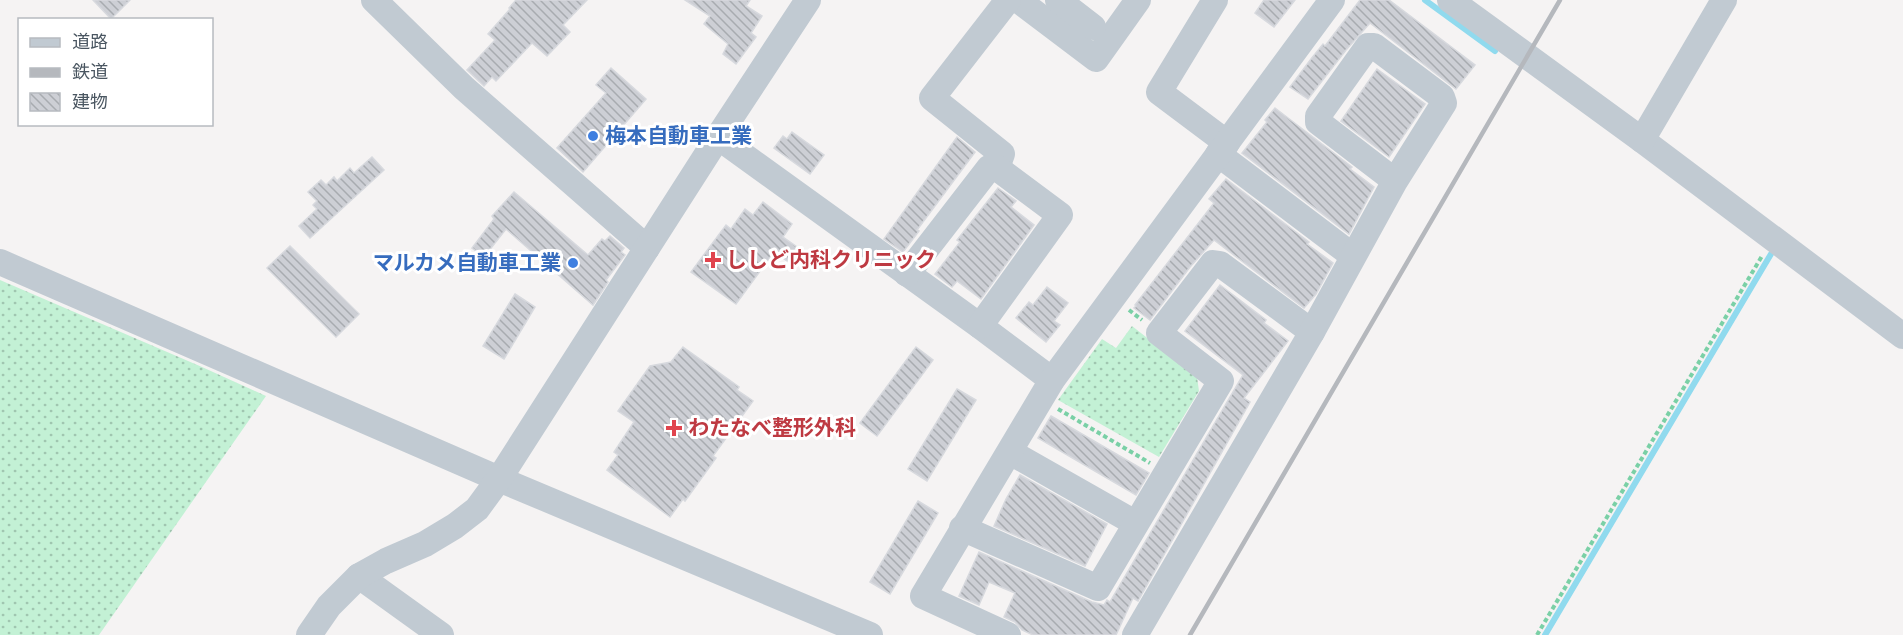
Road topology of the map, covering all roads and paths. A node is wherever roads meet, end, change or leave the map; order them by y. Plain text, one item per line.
1 (374, 0) edge
2 (808, 0) edge
3 (1008, 0) edge
4 (1017, 0) edge
5 (1058, 0) edge
6 (1138, 0) edge
7 (1215, 0) edge
8 (1332, 0) edge
9 (1450, 0) edge
10 (1724, 0) edge
11 (1094, 27) dead end
12 (718, 137) junction
13 (1642, 140) junction
14 (1222, 148) junction
15 (997, 168) junction
16 (1395, 181) junction
17 (1772, 238) junction
18 (647, 248) junction
19 (1353, 256) junction
20 (0, 262) edge
21 (907, 273) junction
22 (1112, 298) junction
23 (980, 326) junction
24 (1312, 332) junction
25 (1159, 333) junction
26 (1903, 336) edge
27 (1051, 392) junction
28 (1010, 452) junction
29 (1167, 473) junction
30 (499, 478) junction
31 (1136, 523) junction
32 (962, 528) junction
33 (359, 576) junction
34 (309, 635) edge
35 (441, 635) edge
36 (870, 635) edge
37 (1008, 635) edge
38 (1135, 635) edge
39 (1538, 635) edge

1 - 18 street
2 - 12 street
3 - 15 street
4 - 6 street
5 - 11 street
7 - 14 street
8 - 14 street
9 - 13 street
10 - 13 street
12 - 18 street
12 - 21 street
13 - 17 street
14 - 19 street
14 - 22 street
15 - 21 street
15 - 23 street
16 - 16 street
16 - 19 street
17 - 26 street
17 - 39 path
18 - 30 street
19 - 24 street
20 - 30 street
21 - 23 street
22 - 25 path
22 - 27 street
23 - 27 street
24 - 25 street
24 - 38 street
25 - 29 street
27 - 28 street
27 - 29 path
28 - 31 street
28 - 32 street
29 - 31 street
30 - 33 street
30 - 36 street
31 - 32 street
32 - 37 street
33 - 34 street
33 - 35 street

